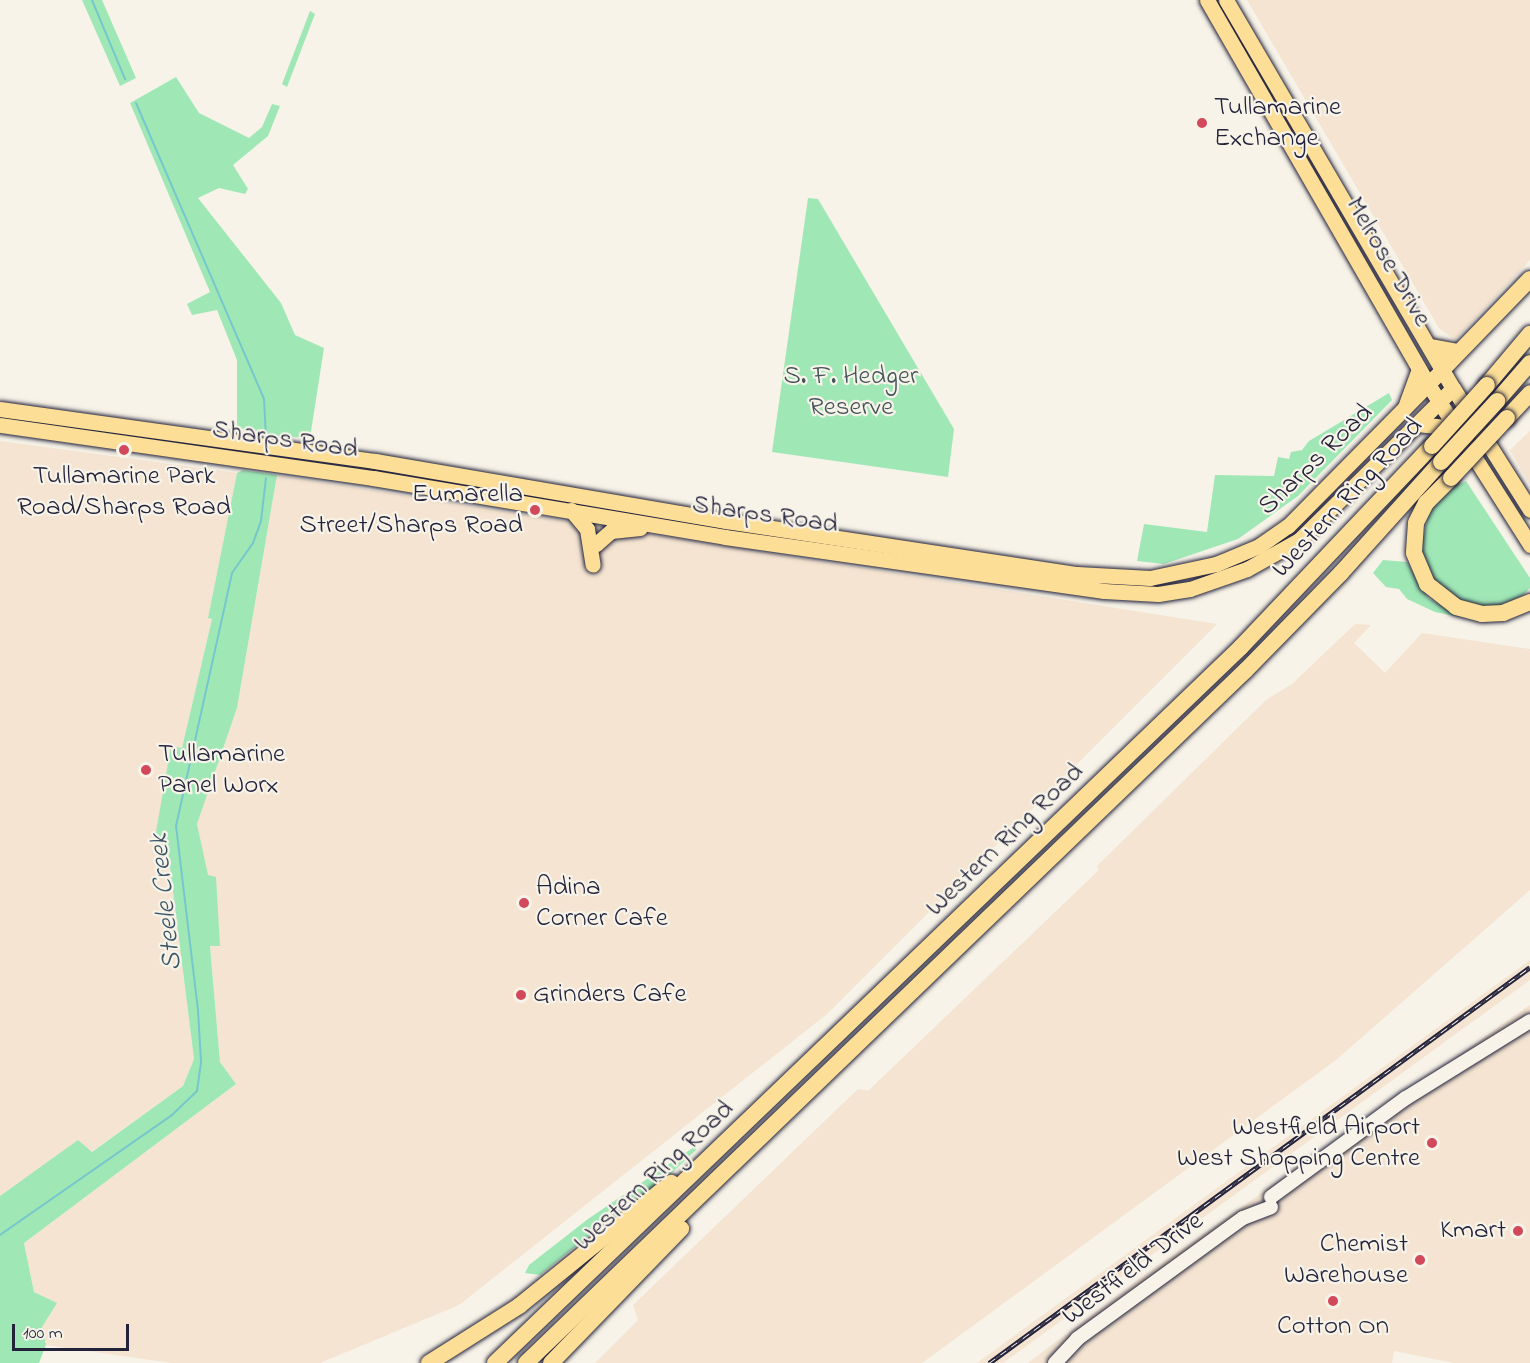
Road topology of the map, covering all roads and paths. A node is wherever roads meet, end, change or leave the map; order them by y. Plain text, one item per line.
1 (1207, 0) edge
2 (1226, 0) edge
3 (1326, 171) junction
4 (1312, 179) junction
5 (1530, 279) edge
6 (1530, 334) edge
7 (1430, 347) junction
8 (1459, 352) junction
9 (1530, 363) edge
10 (1419, 369) junction
11 (1443, 369) junction
12 (1530, 377) edge
13 (1428, 384) junction
14 (1453, 388) junction
15 (1530, 393) edge
16 (1439, 402) junction
17 (0, 409) edge
18 (1501, 409) junction
19 (1405, 410) junction
20 (1417, 424) junction
21 (0, 425) edge
22 (1455, 428) junction
23 (180, 432) junction
24 (210, 454) junction
25 (375, 461) junction
26 (1446, 469) junction
27 (373, 478) junction
28 (571, 510) junction
29 (1530, 510) edge
30 (689, 514) junction
31 (676, 528) junction
32 (725, 537) junction
33 (596, 544) dead end
34 (1530, 545) edge
35 (1259, 546) junction
36 (1266, 561) junction
37 (593, 565) dead end
38 (1530, 594) edge
39 (1523, 605) edge
40 (1530, 1021) edge
41 (842, 1033) junction
42 (821, 1080) junction
43 (429, 1363) edge
44 (495, 1363) edge
45 (526, 1363) edge
46 (551, 1363) edge
47 (1055, 1363) edge

1 - 4 main road, Melrose Drive
2 - 3 main road, Melrose Drive
3 - 4 main road
3 - 7 main road, Melrose Drive
4 - 10 main road, Melrose Drive
5 - 8 highway
6 - 41 highway, Western Ring Road, bridge
7 - 8 highway
7 - 11 main road, Melrose Drive
8 - 11 highway
9 - 18 highway, Western Ring Road
10 - 13 main road, Melrose Drive
10 - 19 main road
11 - 13 main road, Sharps Road
11 - 14 main road, Melrose Drive
12 - 18 highway
13 - 16 main road, Melrose Drive
13 - 19 main road, Sharps Road
14 - 16 main road, Sharps Road
14 - 29 main road, Melrose Drive
15 - 18 highway
16 - 20 main road, Sharps Road
16 - 22 main road, Melrose Drive
17 - 23 main road, Sharps Road
18 - 26 highway, Western Ring Road, bridge
19 - 35 main road, Sharps Road
20 - 22 main road
20 - 36 main road, Sharps Road
21 - 24 main road, Sharps Road
22 - 34 main road, Melrose Drive
23 - 24 main road
23 - 25 main road, Sharps Road
24 - 27 main road, Sharps Road
25 - 27 main road
25 - 30 main road, Sharps Road
26 - 39 highway
26 - 42 highway, Western Ring Road
27 - 28 main road, Sharps Road
28 - 31 main road, Sharps Road
28 - 37 main road
30 - 32 main road
30 - 35 main road, Sharps Road
31 - 32 main road, Sharps Road
31 - 33 main road
32 - 36 main road, Sharps Road
35 - 36 main road
38 - 39 highway
40 - 47 main road, Westfield Drive
41 - 43 highway
41 - 44 highway, Western Ring Road
42 - 45 highway, Western Ring Road
42 - 46 highway

